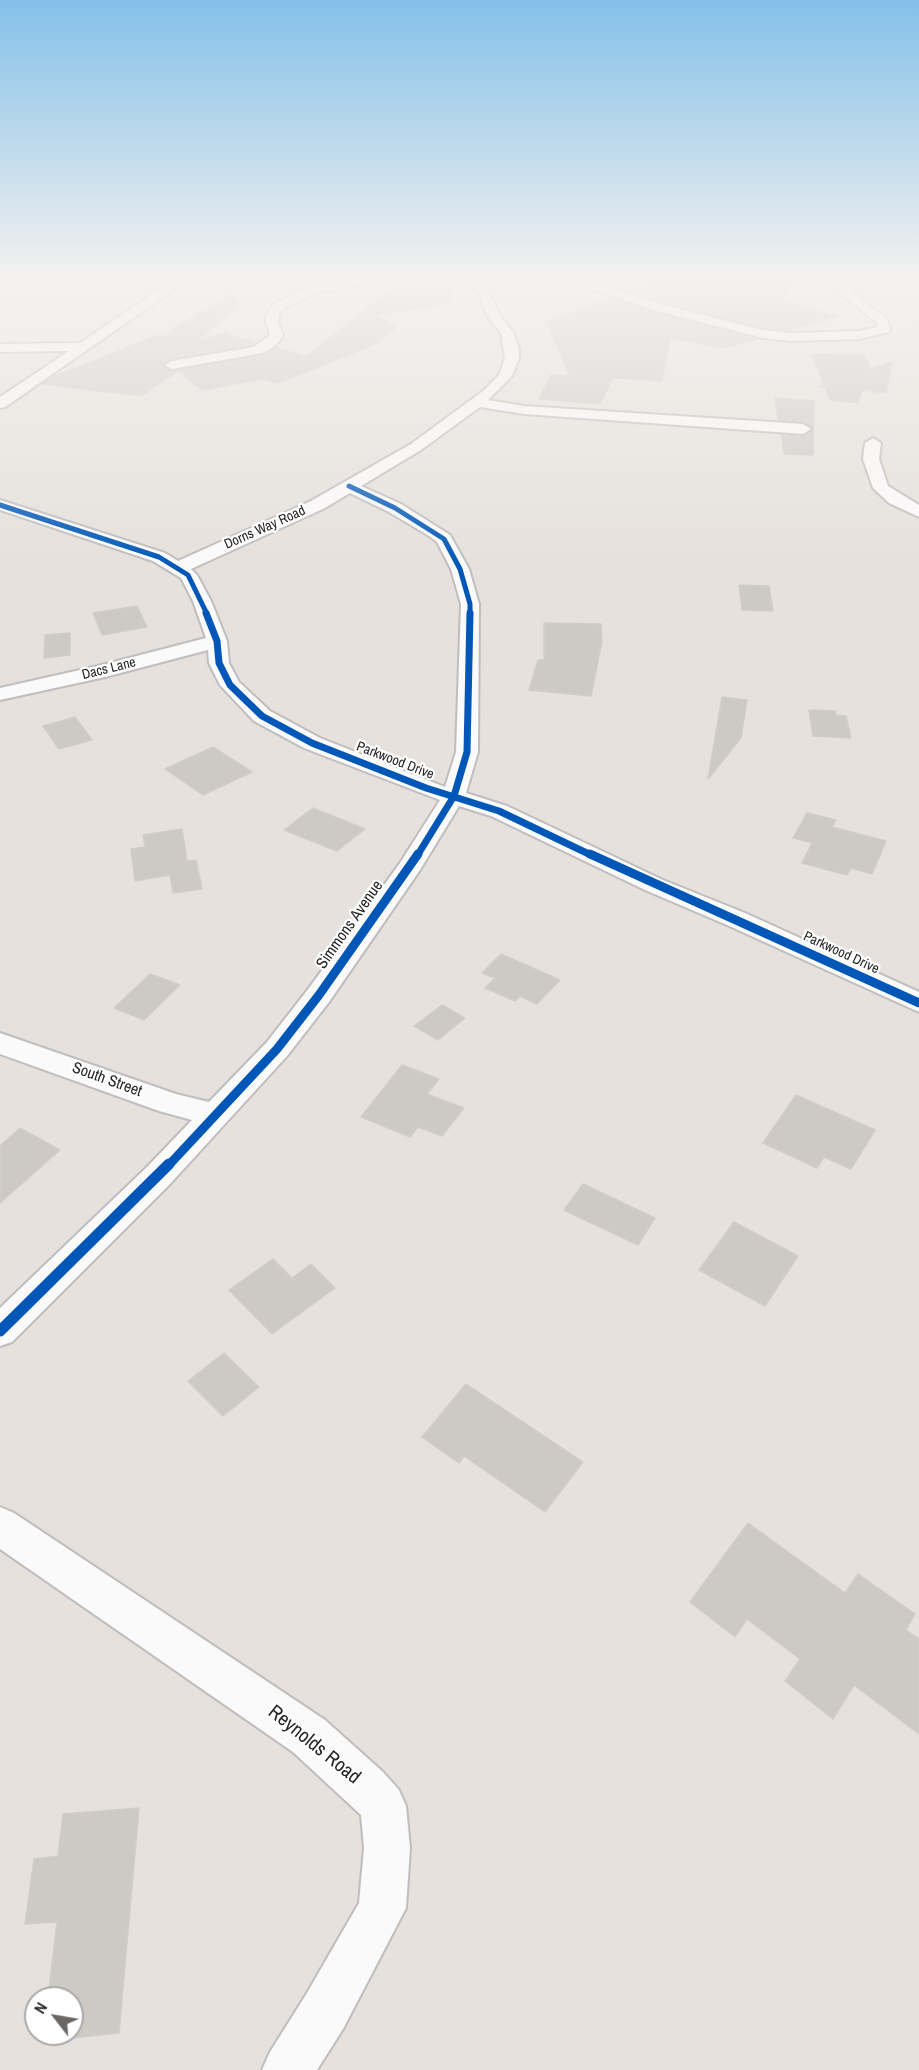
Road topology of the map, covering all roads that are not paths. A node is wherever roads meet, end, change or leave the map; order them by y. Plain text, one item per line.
1 (45, 374) edge
2 (507, 374) edge
3 (478, 402) junction
4 (0, 404) edge
5 (803, 429) dead end
6 (873, 443) dead end
7 (349, 486) junction
8 (0, 505) edge
9 (919, 512) edge
10 (179, 568) junction
11 (217, 641) junction
12 (0, 694) edge
13 (454, 796) junction
14 (919, 1003) edge
15 (0, 1042) edge
16 (214, 1115) junction
17 (0, 1330) edge
18 (0, 1526) edge
19 (288, 2070) edge

1 - 4 street
2 - 3 street
3 - 5 street
3 - 7 street
6 - 9 street
7 - 10 street, Dorns Way Road
7 - 13 street, Simmons Avenue
8 - 10 street, Parkwood Drive
10 - 11 street, Parkwood Drive
11 - 12 street, Dacs Lane
11 - 13 street, Parkwood Drive
13 - 14 street, Parkwood Drive
13 - 16 street, Simmons Avenue
15 - 16 street, South Street
16 - 17 street, Simmons Avenue
18 - 19 street, Reynolds Road

